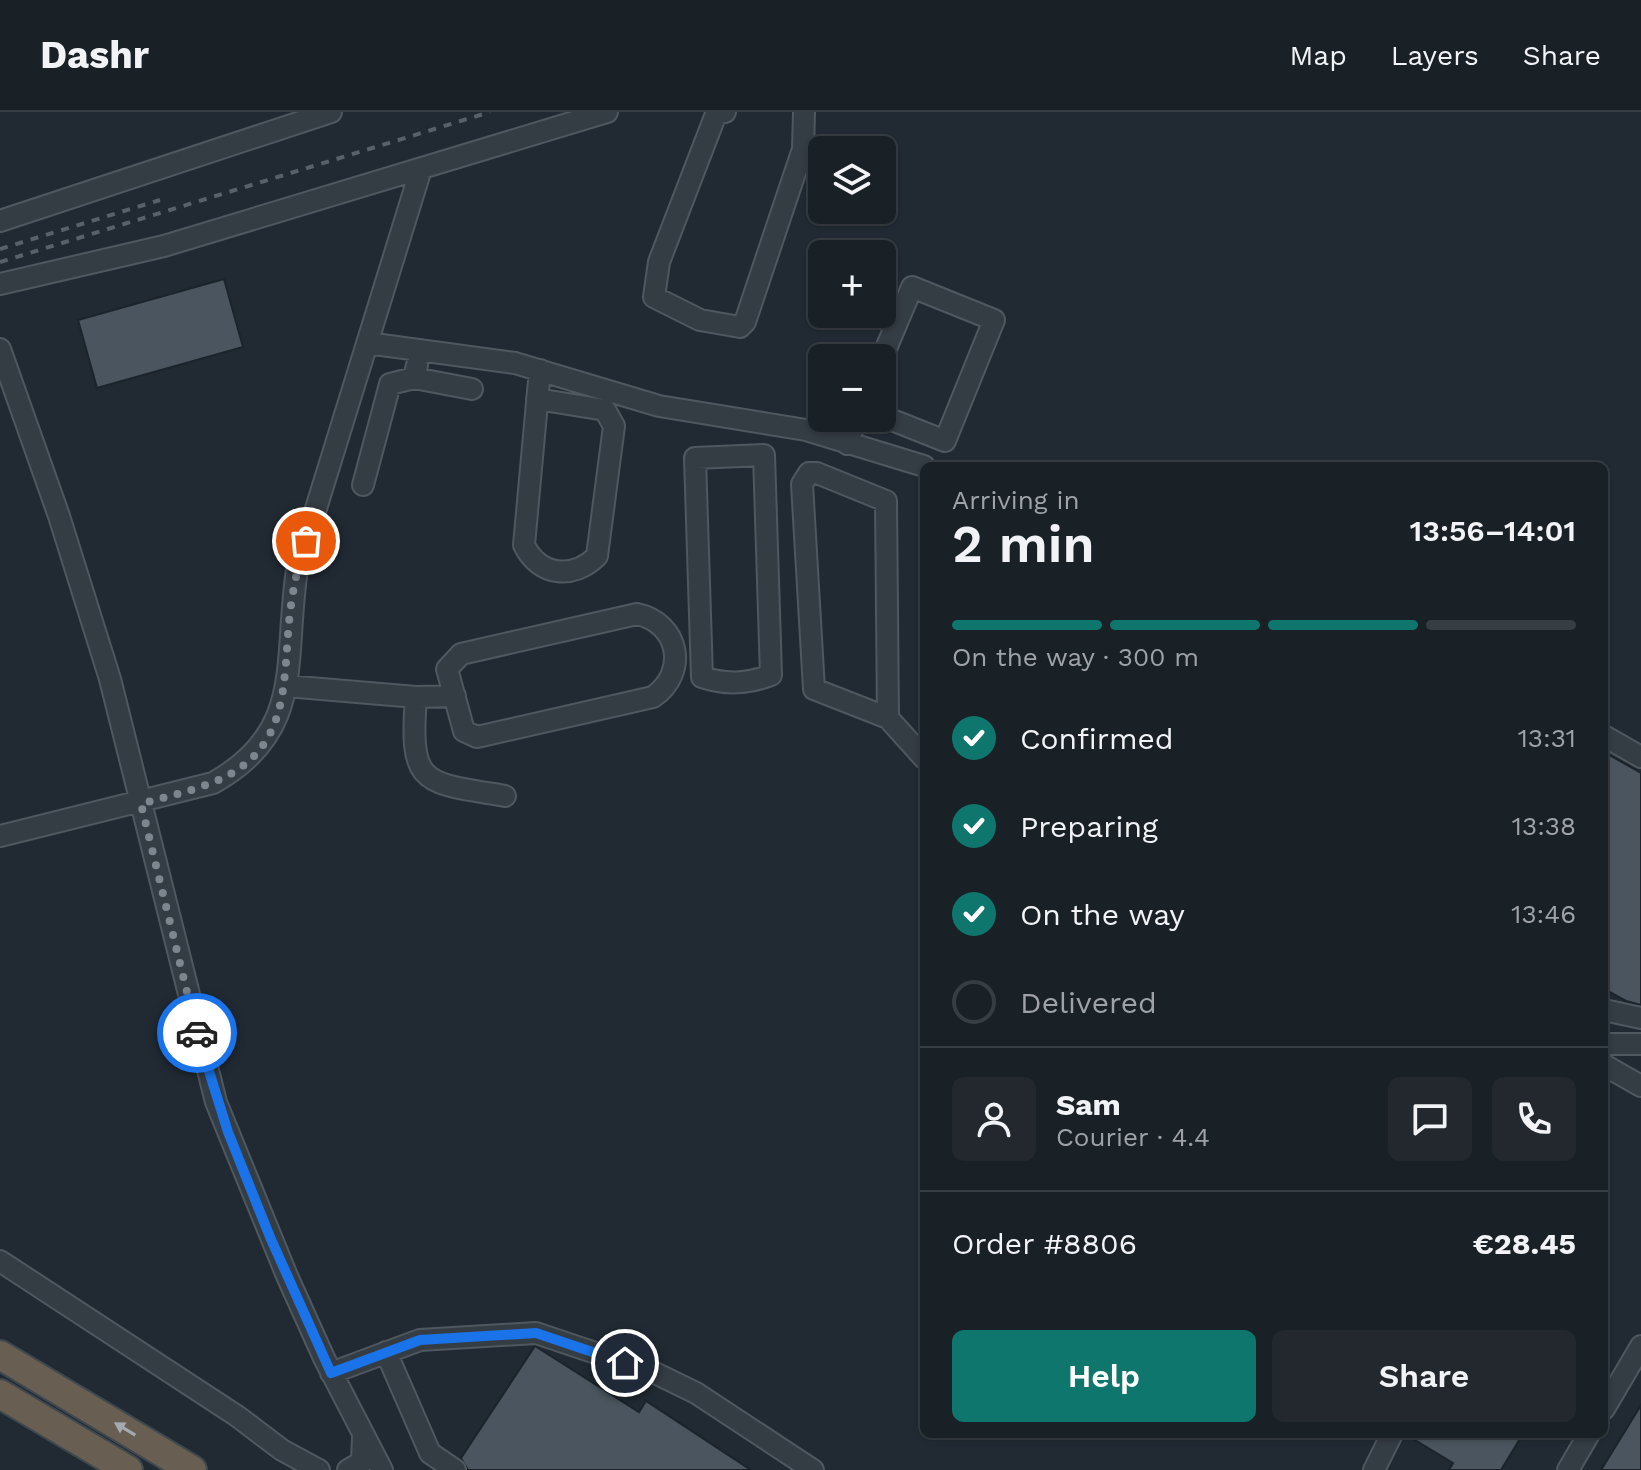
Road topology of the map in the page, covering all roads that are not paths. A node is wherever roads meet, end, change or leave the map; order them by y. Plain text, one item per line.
1 (331, 112) edge
2 (607, 112) edge
3 (725, 112) edge
4 (804, 112) edge
5 (275, 120) edge
6 (421, 169) junction
7 (0, 221) edge
8 (0, 284) edge
9 (367, 343) junction
10 (888, 344) edge
11 (0, 349) edge
12 (420, 349) junction
13 (540, 370) junction
14 (414, 378) junction
15 (472, 389) dead end
16 (537, 399) junction
17 (728, 419) junction
18 (896, 422) edge
19 (852, 432) edge
20 (847, 444) junction
21 (728, 456) junction
22 (920, 465) edge
23 (363, 485) dead end
24 (286, 686) junction
25 (455, 696) junction
26 (416, 697) junction
27 (888, 718) junction
28 (1608, 738) edge
29 (920, 754) edge
30 (1641, 757) edge
31 (505, 796) dead end
32 (141, 804) junction
33 (0, 836) edge
34 (1608, 1011) edge
35 (1641, 1018) edge
36 (1608, 1044) edge
37 (1641, 1044) edge
38 (1608, 1067) edge
39 (1641, 1086) edge
40 (0, 1261) edge
41 (1641, 1346) edge
42 (386, 1352) junction
43 (0, 1355) edge
44 (331, 1373) junction
45 (0, 1394) edge
46 (1608, 1402) edge
47 (362, 1433) junction
48 (1390, 1438) edge
49 (1587, 1438) edge
50 (315, 1468) edge
51 (128, 1470) edge
52 (192, 1470) edge
53 (337, 1470) edge
54 (348, 1470) edge
55 (382, 1470) edge
56 (455, 1470) edge
57 (813, 1470) edge
58 (1374, 1470) edge
59 (1568, 1470) edge

1 - 5 street
2 - 6 street
3 - 4 street
5 - 7 street
6 - 8 street
6 - 9 street
9 - 12 street
9 - 24 street
10 - 18 street
11 - 32 street
12 - 13 street
12 - 14 street
13 - 16 street
13 - 17 street
14 - 15 street
14 - 23 street
16 - 16 street
17 - 20 street
17 - 21 street
19 - 20 street
20 - 22 street
21 - 21 street
24 - 26 street
24 - 32 street
25 - 25 street
25 - 26 street
26 - 31 street
27 - 27 street
27 - 29 street
28 - 30 street
32 - 33 street
32 - 44 street
34 - 35 street
36 - 37 street
38 - 39 street
40 - 50 street
41 - 46 street
42 - 44 street
42 - 56 street
42 - 57 street
52 -> 43 highway
44 - 47 street
45 - 51 highway
47 - 54 street
47 - 55 street
48 - 58 street
49 - 59 street
50 - 53 street

